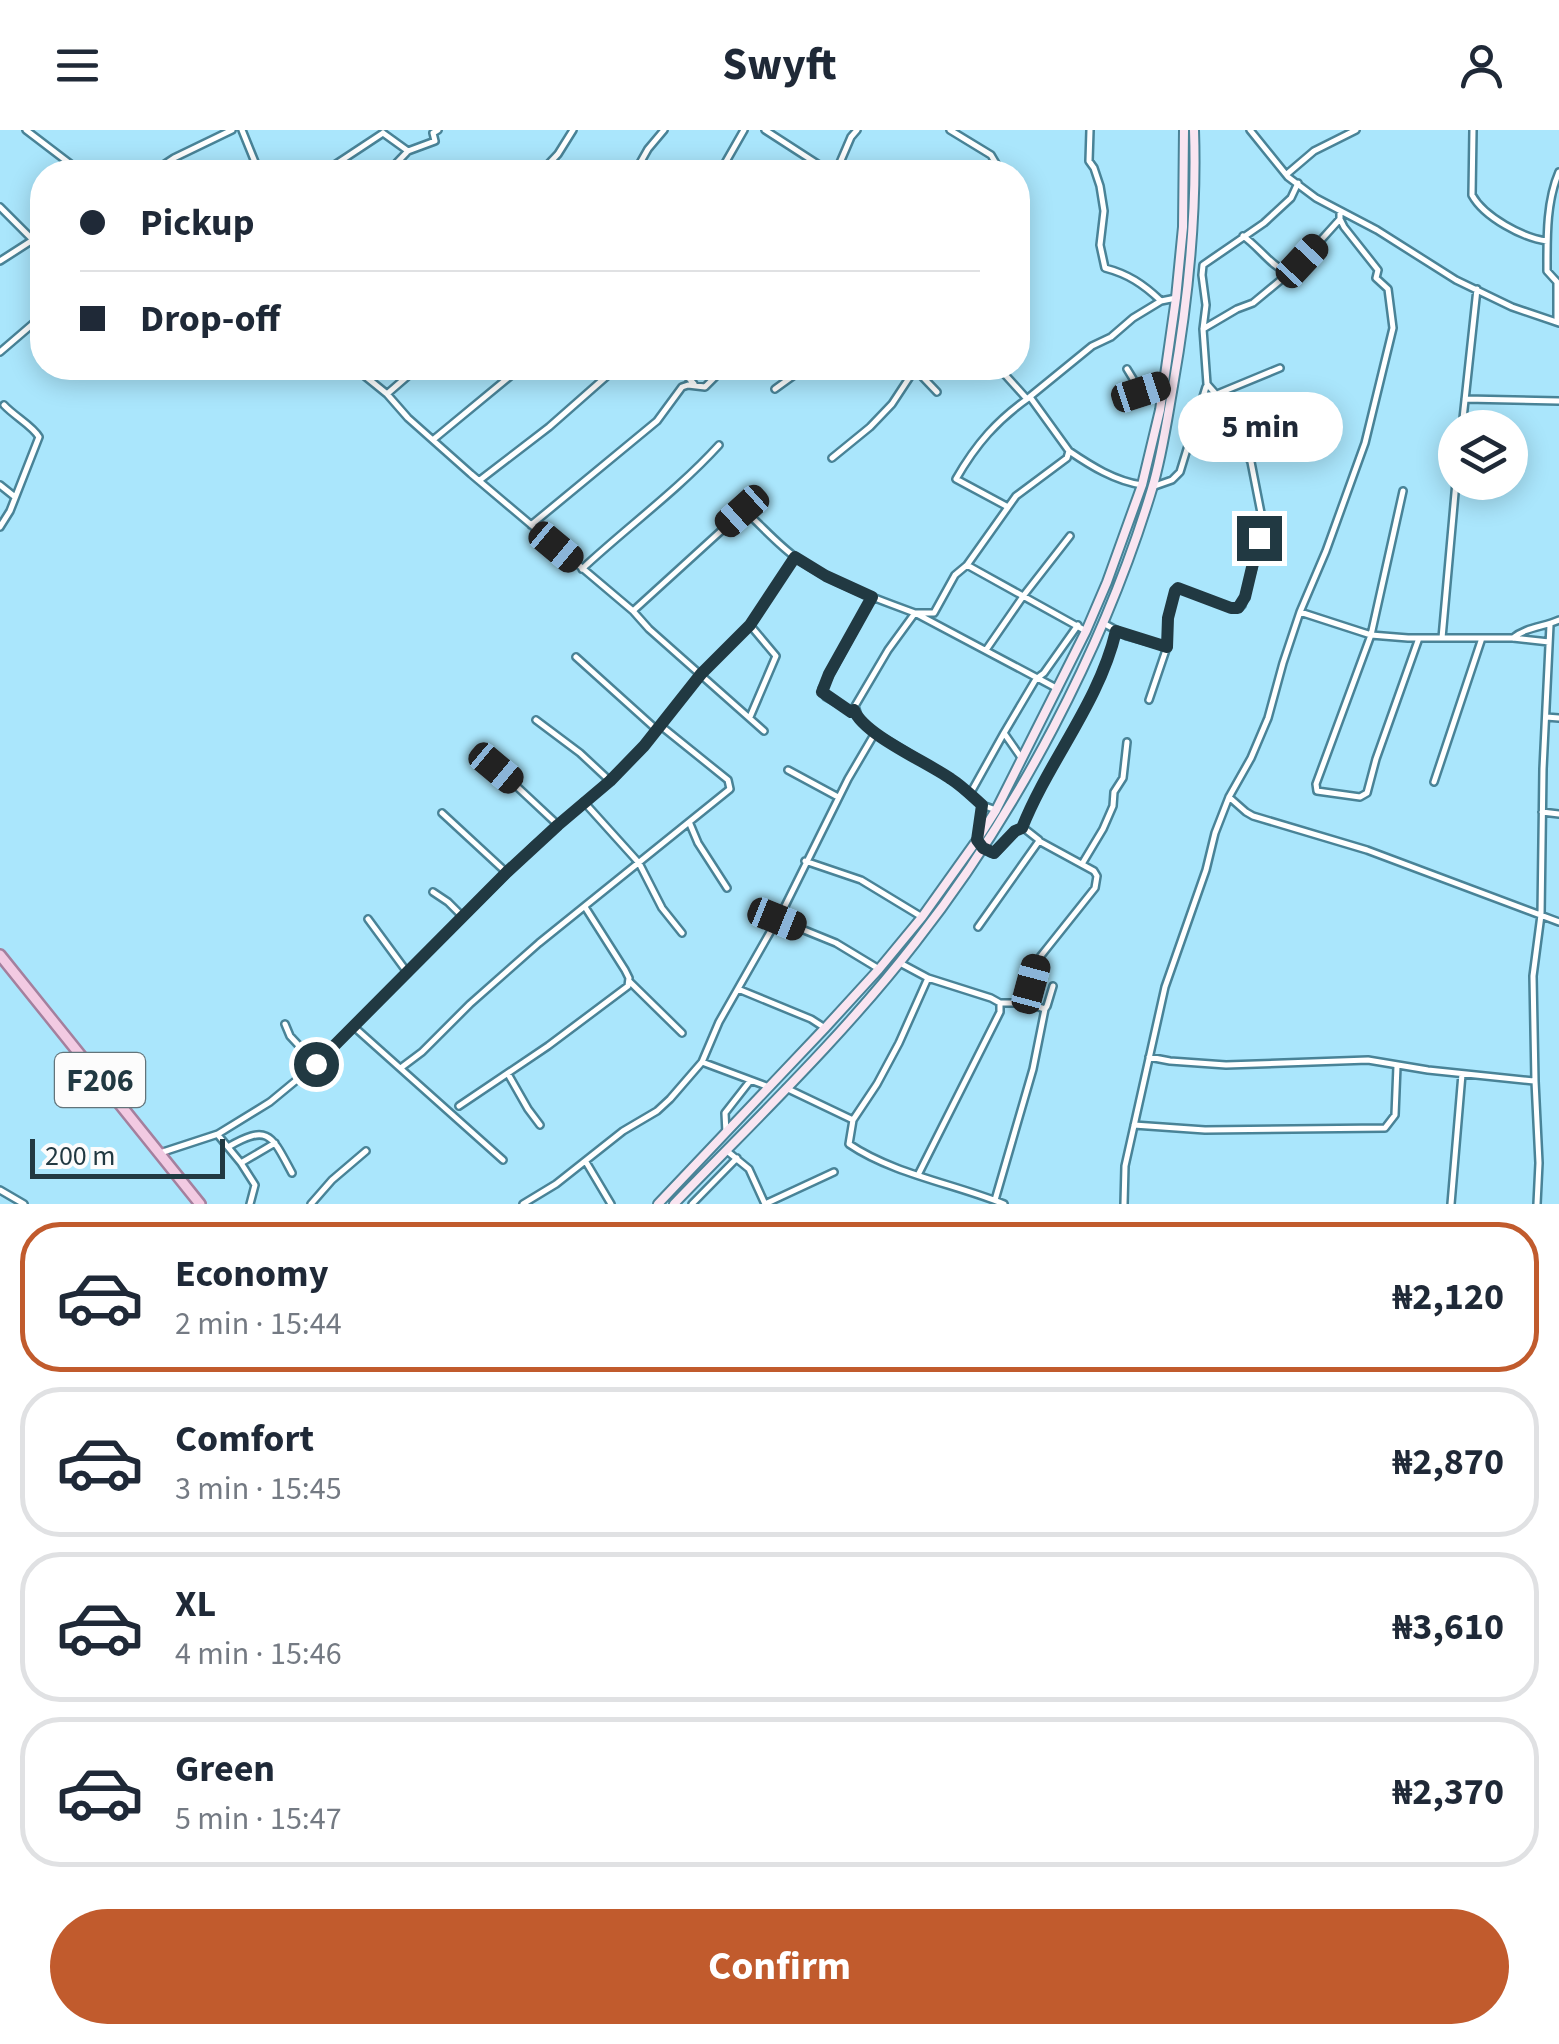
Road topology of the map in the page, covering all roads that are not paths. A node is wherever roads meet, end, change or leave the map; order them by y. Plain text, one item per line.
1 (26, 130) edge
2 (230, 130) edge
3 (242, 130) edge
4 (438, 130) edge
5 (573, 130) edge
6 (664, 130) edge
7 (744, 130) edge
8 (766, 130) edge
9 (857, 130) edge
10 (950, 130) edge
11 (1090, 130) edge
12 (1184, 130) edge
13 (1194, 130) edge
14 (1250, 130) edge
15 (1356, 130) edge
16 (1473, 130) edge
17 (382, 131) edge
18 (408, 151) junction
19 (65, 160) edge
20 (171, 160) edge
21 (254, 160) edge
22 (341, 160) edge
23 (399, 160) edge
24 (552, 160) edge
25 (641, 160) edge
26 (727, 160) edge
27 (814, 160) edge
28 (839, 160) edge
29 (994, 160) edge
30 (1559, 172) edge
31 (1287, 175) junction
32 (1298, 183) junction
33 (0, 207) edge
34 (1340, 215) junction
35 (1243, 236) junction
36 (30, 237) edge
37 (1547, 241) junction
38 (30, 242) edge
39 (0, 260) edge
40 (1288, 273) junction
41 (1477, 289) junction
42 (1176, 298) junction
43 (1161, 301) junction
44 (1558, 323) edge
45 (30, 326) edge
46 (1203, 329) junction
47 (0, 352) edge
48 (1280, 368) dead end
49 (1128, 369) dead end
50 (370, 380) edge
51 (403, 380) edge
52 (505, 380) edge
53 (602, 380) edge
54 (691, 380) edge
55 (713, 380) edge
56 (787, 380) edge
57 (908, 380) edge
58 (926, 380) edge
59 (1010, 380) edge
60 (1165, 384) junction
61 (1207, 384) junction
62 (696, 386) junction
63 (774, 389) dead end
64 (937, 392) dead end
65 (1141, 392) junction
66 (387, 394) junction
67 (1217, 394) junction
68 (1030, 397) junction
69 (1465, 399) junction
70 (1559, 401) edge
71 (1128, 403) dead end
72 (4, 405) dead end
73 (1464, 410) edge
74 (434, 439) junction
75 (719, 445) dead end
76 (1068, 451) junction
77 (832, 458) dead end
78 (480, 480) junction
79 (0, 485) edge
80 (1147, 486) junction
81 (1403, 491) dead end
82 (16, 497) junction
83 (1454, 500) edge
84 (1008, 507) junction
85 (530, 526) junction
86 (0, 527) edge
87 (1070, 536) dead end
88 (795, 557) junction
89 (967, 565) junction
90 (582, 568) junction
91 (1024, 595) junction
92 (872, 597) junction
93 (632, 610) junction
94 (1300, 612) junction
95 (914, 614) junction
96 (1559, 620) edge
97 (1103, 623) junction
98 (750, 625) junction
99 (1550, 625) junction
100 (1082, 628) junction
101 (1116, 631) junction
102 (1371, 634) junction
103 (1420, 638) junction
104 (1442, 638) junction
105 (1482, 638) junction
106 (1514, 638) junction
107 (1550, 642) junction
108 (1167, 647) junction
109 (986, 651) junction
110 (576, 657) dead end
111 (701, 674) junction
112 (1036, 679) junction
113 (1546, 682) junction
114 (1559, 682) edge
115 (1058, 689) junction
116 (1149, 700) dead end
117 (854, 710) junction
118 (1546, 717) junction
119 (749, 718) junction
120 (1559, 718) edge
121 (536, 720) dead end
122 (659, 728) junction
123 (764, 731) dead end
124 (875, 733) junction
125 (1004, 733) junction
126 (1128, 742) dead end
127 (1022, 759) junction
128 (496, 768) dead end
129 (788, 770) dead end
130 (610, 781) junction
131 (1434, 782) dead end
132 (970, 794) junction
133 (838, 797) junction
134 (1229, 798) junction
135 (584, 802) junction
136 (982, 805) junction
137 (996, 810) junction
138 (1542, 812) junction
139 (442, 813) dead end
140 (1559, 814) edge
141 (690, 824) junction
142 (558, 825) junction
143 (1022, 828) junction
144 (1039, 841) junction
145 (980, 844) junction
146 (805, 861) junction
147 (639, 863) junction
148 (1082, 864) junction
149 (507, 872) junction
150 (727, 888) dead end
151 (433, 892) dead end
152 (585, 908) junction
153 (1541, 914) junction
154 (462, 917) junction
155 (922, 917) junction
156 (368, 919) dead end
157 (777, 919) junction
158 (1559, 922) edge
159 (978, 928) dead end
160 (682, 933) dead end
161 (0, 955) edge
162 (898, 962) junction
163 (879, 968) junction
164 (407, 972) junction
165 (928, 978) junction
166 (629, 981) junction
167 (1053, 986) dead end
168 (738, 989) junction
169 (1000, 1003) junction
170 (1026, 1003) junction
171 (1044, 1009) junction
172 (284, 1024) dead end
173 (353, 1026) junction
174 (826, 1028) junction
175 (682, 1034) dead end
176 (1150, 1057) junction
177 (702, 1062) junction
178 (316, 1064) junction
179 (1397, 1066) junction
180 (402, 1067) junction
181 (508, 1074) junction
182 (1462, 1074) junction
183 (750, 1081) junction
184 (1534, 1081) junction
185 (769, 1087) junction
186 (786, 1088) junction
187 (459, 1106) dead end
188 (853, 1120) junction
189 (1134, 1125) junction
190 (540, 1126) dead end
191 (726, 1133) junction
192 (218, 1134) junction
193 (275, 1143) junction
194 (228, 1147) junction
195 (726, 1150) junction
196 (366, 1151) dead end
197 (160, 1153) junction
198 (737, 1158) junction
199 (503, 1160) dead end
200 (586, 1162) junction
201 (242, 1163) junction
202 (292, 1172) dead end
203 (834, 1172) dead end
204 (918, 1175) junction
205 (0, 1190) edge
206 (995, 1200) junction
207 (534, 1201) edge
208 (682, 1203) edge
209 (24, 1204) edge
210 (199, 1204) edge
211 (250, 1204) edge
212 (311, 1204) edge
213 (522, 1204) edge
214 (611, 1204) edge
215 (658, 1204) edge
216 (765, 1204) edge
217 (1004, 1204) edge
218 (1124, 1204) edge
219 (1451, 1204) edge
220 (1537, 1204) edge

1 - 19 street
2 - 20 street
3 - 21 street
4 - 18 street
5 - 24 street
6 - 25 street
7 - 26 street
8 - 27 street
9 - 28 street
10 - 29 street
11 - 43 street
12 - 42 main road
13 - 80 main road
14 - 31 street
15 - 31 street
16 - 37 street
17 - 18 street
17 - 22 street
18 - 23 street
30 - 37 street
31 - 32 street
32 - 34 street
32 - 35 street
33 - 36 street
34 - 40 street
34 - 41 street
34 - 94 street
35 - 40 street
35 - 46 street
37 - 44 street
38 - 39 street
40 - 46 street
41 - 44 street
41 - 69 street
42 - 43 street
42 - 60 main road
43 - 68 street
45 - 47 street
46 - 61 street
48 - 67 street
49 - 65 street
50 - 66 street
51 - 66 street
52 - 74 street
53 - 78 street
54 - 62 street
55 - 62 street
56 - 63 street
57 - 77 street
58 - 64 street
59 - 68 street
60 - 65 street
60 - 80 main road
61 - 67 street
61 - 80 street
62 - 85 street
65 - 71 street
66 - 74 street
67 - 108 street
68 - 76 street
68 - 84 street
69 - 70 street
69 - 73 street
72 - 82 street
74 - 78 street
75 - 90 street
76 - 80 street
76 - 84 street
78 - 85 street
79 - 82 street
80 - 97 main road
80 - 100 main road
81 - 102 street
82 - 86 street
83 - 104 street
84 - 89 street
85 - 90 street
87 - 91 street
88 - 92 street
88 - 93 street
88 - 98 street
89 - 91 street
89 - 95 street
90 - 93 street
91 - 100 street
91 - 109 street
92 - 95 street
92 - 117 street
93 - 111 street
94 - 102 street
94 - 134 street
95 - 109 street
95 - 117 street
96 - 99 street
97 - 101 street
97 - 145 main road
98 - 111 street
98 - 119 street
99 - 106 street
99 - 107 street
100 - 112 street
100 - 115 main road
101 - 108 street
101 - 143 street
102 - 103 street
102 - 103 street
103 - 104 street
104 - 105 street
105 - 106 street
105 - 131 street
106 - 107 street
107 - 113 street
108 - 116 street
109 - 112 street
110 - 122 street
111 - 119 street
111 - 122 street
112 - 115 street
112 - 125 street
113 - 114 street
113 - 118 street
115 - 127 main road
117 - 124 street
118 - 120 street
118 - 138 street
119 - 123 street
121 - 130 street
122 - 130 street
122 - 141 street
124 - 132 street
124 - 133 street
125 - 127 street
125 - 132 street
126 - 148 street
127 - 137 main road
128 - 142 street
129 - 133 street
130 - 135 street
132 - 136 street
133 - 146 street
134 - 153 street
134 - 176 street
135 - 142 street
135 - 147 street
136 - 137 street
136 - 145 street
137 - 145 main road
138 - 140 street
138 - 153 street
139 - 149 street
141 - 147 street
141 - 150 street
142 - 149 street
143 - 144 street
143 - 145 street
144 - 148 street
144 - 159 street
145 - 155 main road
145 - 162 main road
146 - 155 street
146 - 157 street
147 - 152 street
147 - 160 street
148 - 170 street
149 - 154 street
151 - 154 street
152 - 166 street
152 - 180 street
153 - 158 street
153 - 184 street
154 - 164 street
155 - 163 main road
156 - 164 street
157 - 163 street
157 - 168 street
161 - 197 main road, F206
162 - 165 street
162 - 186 main road
163 - 174 main road
164 - 173 street
165 - 169 street
165 - 188 street
166 - 175 street
166 - 181 street
167 - 171 street
168 - 174 street
168 - 177 street
169 - 170 street
169 - 204 street
170 - 171 street
171 - 206 street
172 - 178 street
173 - 178 street
173 - 180 street
174 - 185 main road
176 - 179 street
176 - 189 street
177 - 183 street
177 - 200 street
178 - 192 street
179 - 182 street
179 - 189 street
180 - 199 street
181 - 187 street
181 - 190 street
182 - 184 street
182 - 219 street
183 - 185 street
183 - 191 street
184 - 220 street
185 - 191 main road
186 - 188 street
186 - 195 main road
188 - 204 street
189 - 218 street
191 - 215 main road
192 - 194 street
192 - 197 street
193 - 194 street
193 - 201 street
193 - 202 street
194 - 201 street
195 - 198 street
195 - 208 main road
196 - 212 street
197 - 210 main road, F206
198 - 208 street
198 - 216 street
200 - 207 street
200 - 214 street
201 - 211 street
203 - 216 street
204 - 206 street
205 - 209 street
206 - 217 street
207 - 213 street

